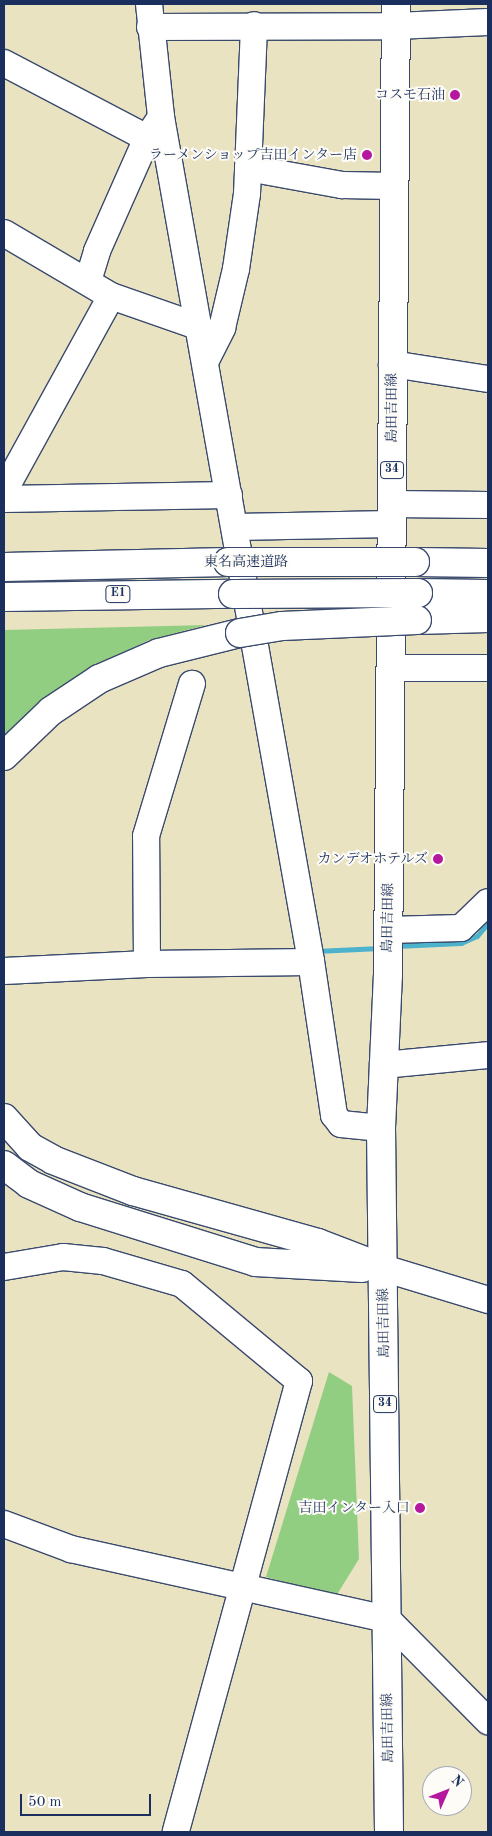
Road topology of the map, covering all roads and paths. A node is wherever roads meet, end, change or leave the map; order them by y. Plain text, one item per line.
1 (145, 12) edge
2 (396, 15) edge
3 (260, 18) edge
4 (488, 22) edge
5 (4, 63) edge
6 (154, 127) junction
7 (248, 168) junction
8 (394, 186) junction
9 (4, 233) edge
10 (88, 281) junction
11 (111, 296) junction
12 (200, 327) junction
13 (206, 360) junction
14 (392, 364) junction
15 (488, 379) edge
16 (4, 491) edge
17 (229, 496) junction
18 (4, 499) edge
19 (488, 505) edge
20 (392, 514) junction
21 (235, 527) junction
22 (4, 560) edge
23 (70, 564) junction
24 (488, 564) edge
25 (4, 567) edge
26 (488, 594) edge
27 (4, 598) edge
28 (488, 618) edge
29 (390, 668) junction
30 (488, 668) edge
31 (192, 684) dead end
32 (4, 756) edge
33 (488, 902) edge
34 (388, 933) junction
35 (310, 954) junction
36 (147, 957) junction
37 (4, 971) edge
38 (488, 1055) edge
39 (383, 1064) junction
40 (4, 1118) edge
41 (381, 1128) junction
42 (4, 1130) edge
43 (30, 1147) junction
44 (4, 1165) edge
45 (4, 1267) edge
46 (383, 1268) junction
47 (488, 1300) edge
48 (4, 1524) edge
49 (244, 1585) junction
50 (388, 1619) junction
51 (488, 1720) edge
52 (176, 1832) edge
53 (389, 1832) edge

1 - 3 street
1 - 6 street
2 - 3 street
2 - 4 street
2 - 8 main road, 島田吉田線 / 34
3 - 7 street
5 - 6 street
6 - 10 street
6 - 12 street
7 - 8 street
7 - 13 street
8 - 14 main road, 島田吉田線 / 34
9 - 10 street
10 - 11 street
11 - 12 street
11 - 16 street
12 - 13 street
13 - 17 street
14 - 15 street
14 - 20 main road, 島田吉田線 / 34
17 - 18 street
17 - 21 street
19 - 20 street
20 - 21 street
20 - 29 main road, 島田吉田線 / 34
21 - 35 street
22 - 23 main road
23 - 24 main road, 東名高速道路, bridge
23 - 25 main road, 東名高速道路
26 - 27 main road, E1, bridge
28 - 32 main road, bridge
29 - 30 street
29 - 34 main road, 島田吉田線 / 34
31 - 36 street
33 - 34 street
34 - 39 main road, 島田吉田線 / 34
35 - 36 street
35 - 41 street
36 - 37 street
38 - 39 street
39 - 41 main road, 島田吉田線 / 34
40 - 43 main road
41 - 46 main road, 島田吉田線 / 34
42 - 43 main road
43 - 46 main road
44 - 46 main road
45 - 49 street
46 - 47 street
46 - 50 main road, 島田吉田線 / 34
48 - 49 street
49 - 50 street
49 - 52 street
50 - 51 street
50 - 53 main road, 島田吉田線 / 34

